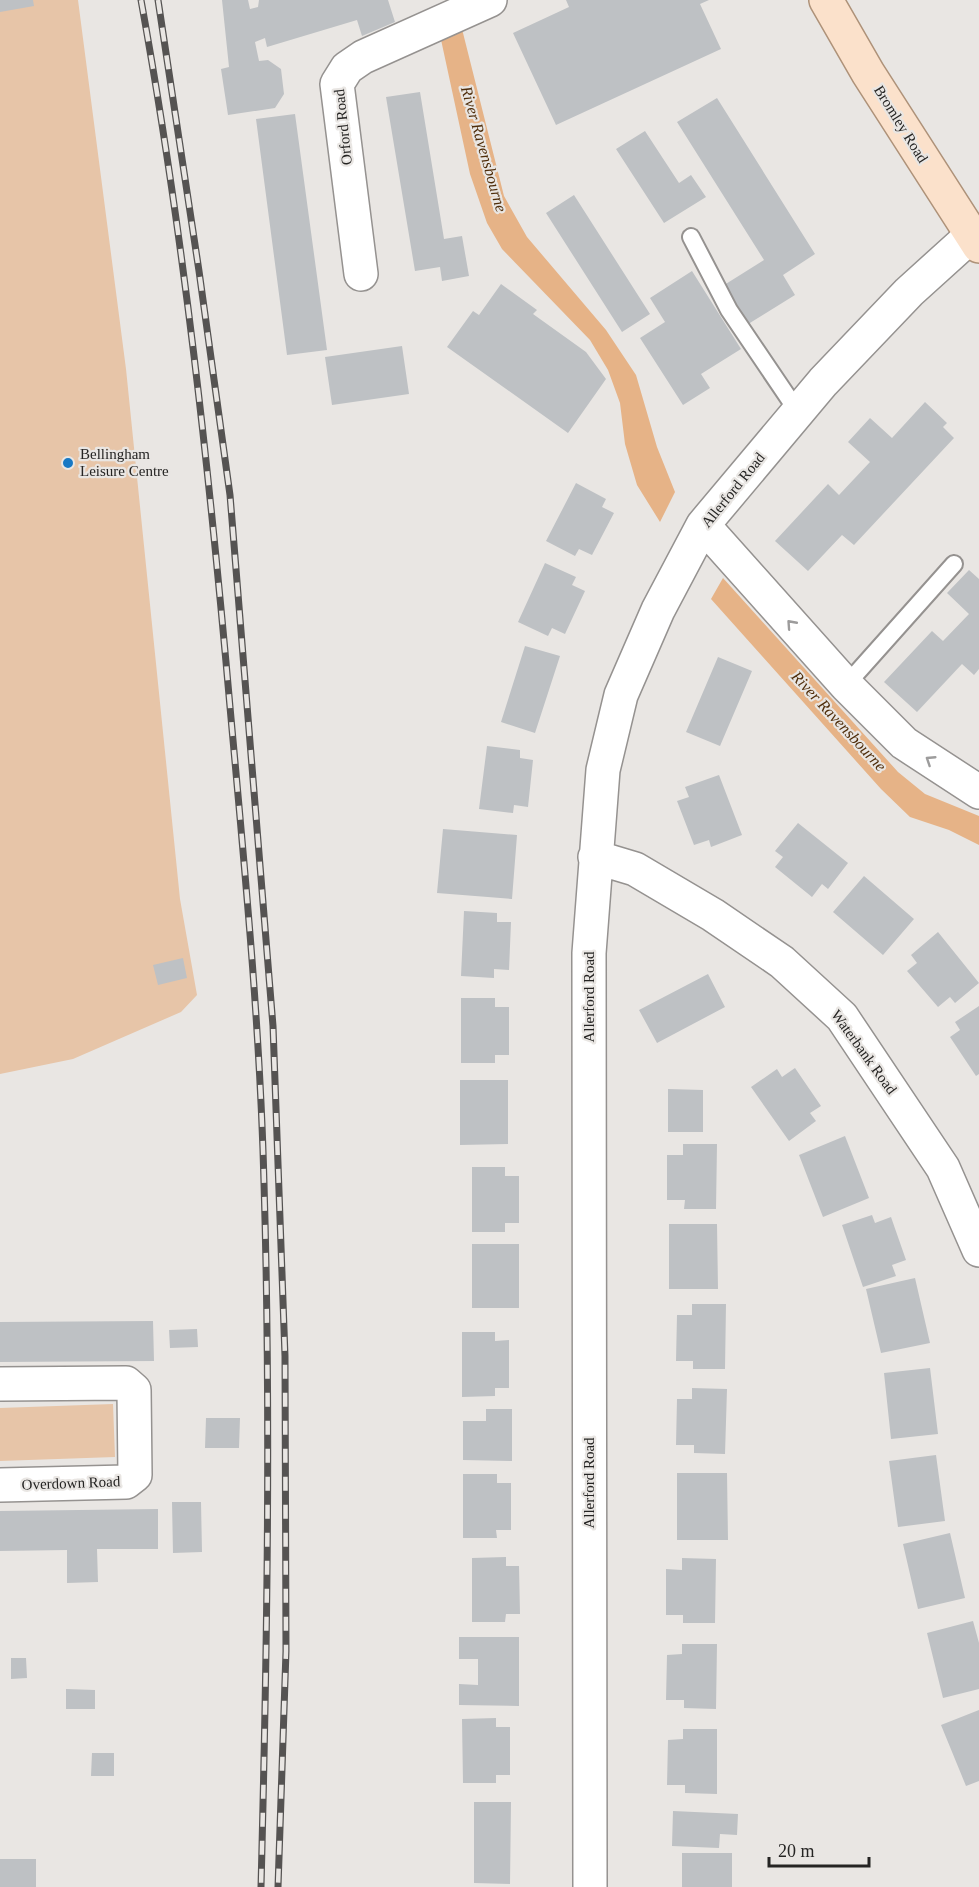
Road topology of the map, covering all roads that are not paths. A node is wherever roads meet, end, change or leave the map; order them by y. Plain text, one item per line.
1 (490, 0) edge
2 (826, 0) edge
3 (691, 237) dead end
4 (976, 241) edge
5 (361, 274) dead end
6 (798, 412) junction
7 (703, 525) junction
8 (954, 564) dead end
9 (846, 685) junction
10 (979, 792) edge
11 (595, 857) junction
12 (979, 1250) edge
13 (0, 1384) edge
14 (0, 1485) edge
15 (590, 1887) edge

1 - 5 street, Orford Road
2 - 4 main road, Bromley Road
3 - 6 lane
4 - 6 street, Allerford Road
6 - 7 street, Allerford Road
9 -> 7 street
7 - 11 street, Allerford Road
8 - 9 lane
10 -> 9 street
11 - 12 street, Waterbank Road
11 - 15 street, Allerford Road
13 - 14 street, Overdown Road

